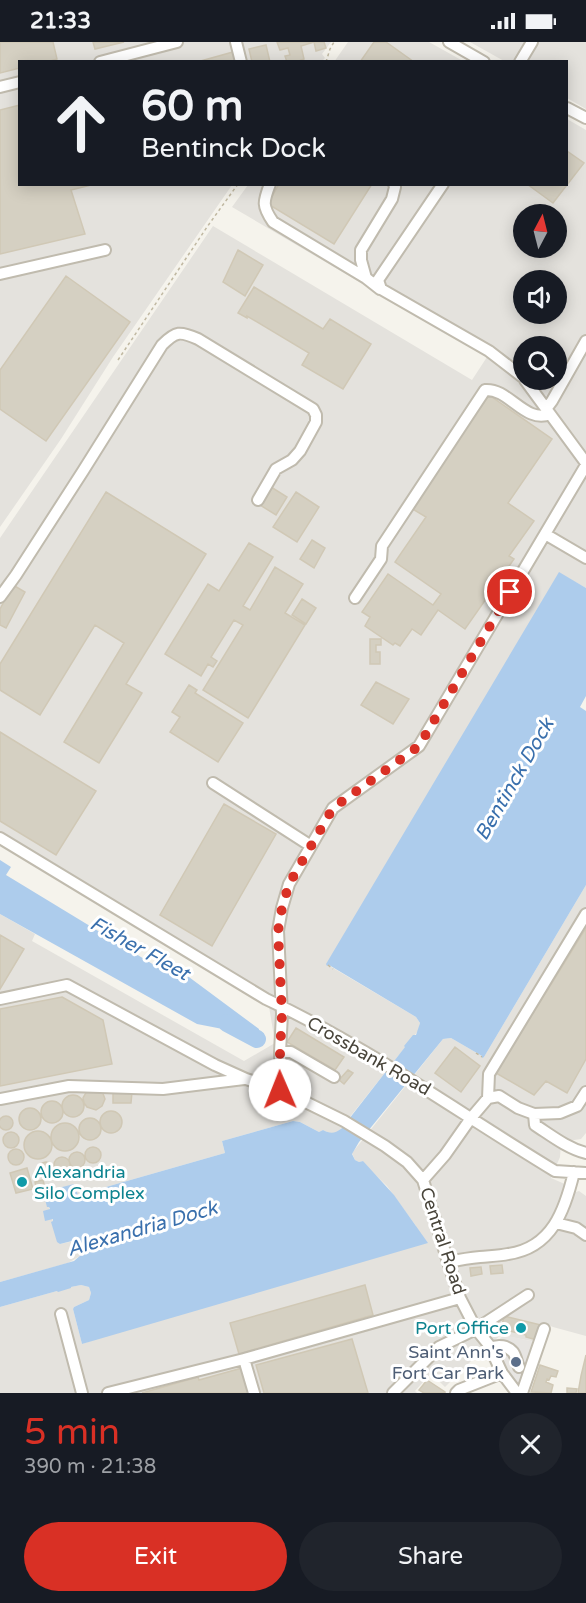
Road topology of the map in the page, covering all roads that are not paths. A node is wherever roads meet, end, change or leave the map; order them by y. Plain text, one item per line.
1 (177, 42) edge
2 (236, 42) edge
3 (448, 42) edge
4 (532, 42) edge
5 (108, 60) edge
6 (240, 60) edge
7 (480, 60) edge
8 (521, 60) edge
9 (18, 82) edge
10 (0, 87) edge
11 (568, 109) edge
12 (586, 118) edge
13 (269, 186) edge
14 (394, 186) edge
15 (442, 186) edge
16 (105, 250) dead end
17 (0, 274) edge
18 (366, 278) junction
19 (381, 289) junction
20 (586, 341) edge
21 (513, 370) edge
22 (532, 390) edge
23 (548, 411) junction
24 (586, 464) edge
25 (258, 500) dead end
26 (545, 534) junction
27 (586, 558) edge
28 (0, 597) edge
29 (355, 598) dead end
30 (213, 783) dead end
31 (0, 838) edge
32 (311, 846) junction
33 (586, 914) edge
34 (0, 999) edge
35 (282, 1007) junction
36 (280, 1052) junction
37 (334, 1077) dead end
38 (246, 1079) junction
39 (280, 1090) junction
40 (586, 1092) edge
41 (488, 1098) junction
42 (0, 1099) edge
43 (534, 1114) junction
44 (471, 1118) junction
45 (586, 1153) edge
46 (574, 1172) junction
47 (586, 1173) edge
48 (423, 1180) junction
49 (556, 1223) junction
50 (586, 1235) edge
51 (448, 1262) junction
52 (528, 1295) dead end
53 (460, 1298) junction
54 (61, 1314) dead end
55 (476, 1329) junction
56 (544, 1329) dead end
57 (490, 1346) junction
58 (244, 1359) junction
59 (519, 1367) dead end
60 (502, 1373) junction
61 (82, 1393) edge
62 (108, 1393) edge
63 (255, 1393) edge
64 (393, 1393) edge
65 (456, 1393) edge
66 (517, 1393) edge
67 (522, 1393) edge

1 - 5 street
2 - 6 street
3 - 7 street
4 - 8 street
9 - 10 street
11 - 12 street
13 - 18 street
14 - 18 street
15 - 19 street
16 - 17 street
18 - 19 street
19 - 21 street
20 - 23 street
22 - 23 street
23 - 24 street
23 - 29 street
24 - 26 street
25 - 28 street
26 - 27 street
26 - 32 street
30 - 32 street
31 - 35 street, Crossbank Road
32 - 35 street
33 - 41 street
34 - 38 street, Central Road
35 - 36 street
35 - 44 street, Crossbank Road
36 - 37 street
36 - 39 street
38 - 39 street, Central Road
38 - 42 street
39 - 48 street, Central Road
40 - 43 street
41 - 43 street
41 - 44 street
43 - 45 street
44 - 46 street, Crossbank Road
44 - 48 street
46 - 47 street, Crossbank Road
46 - 49 street
48 - 51 street, Central Road
49 - 50 street
49 - 51 street
51 - 53 street, Central Road
52 - 55 street
53 - 55 street, Central Road
53 - 58 street
54 - 61 street
55 - 57 street, Central Road
55 - 64 street
56 - 67 street
57 - 59 street
57 - 60 street
58 - 62 street
58 - 63 street
60 - 65 street
60 - 66 street

